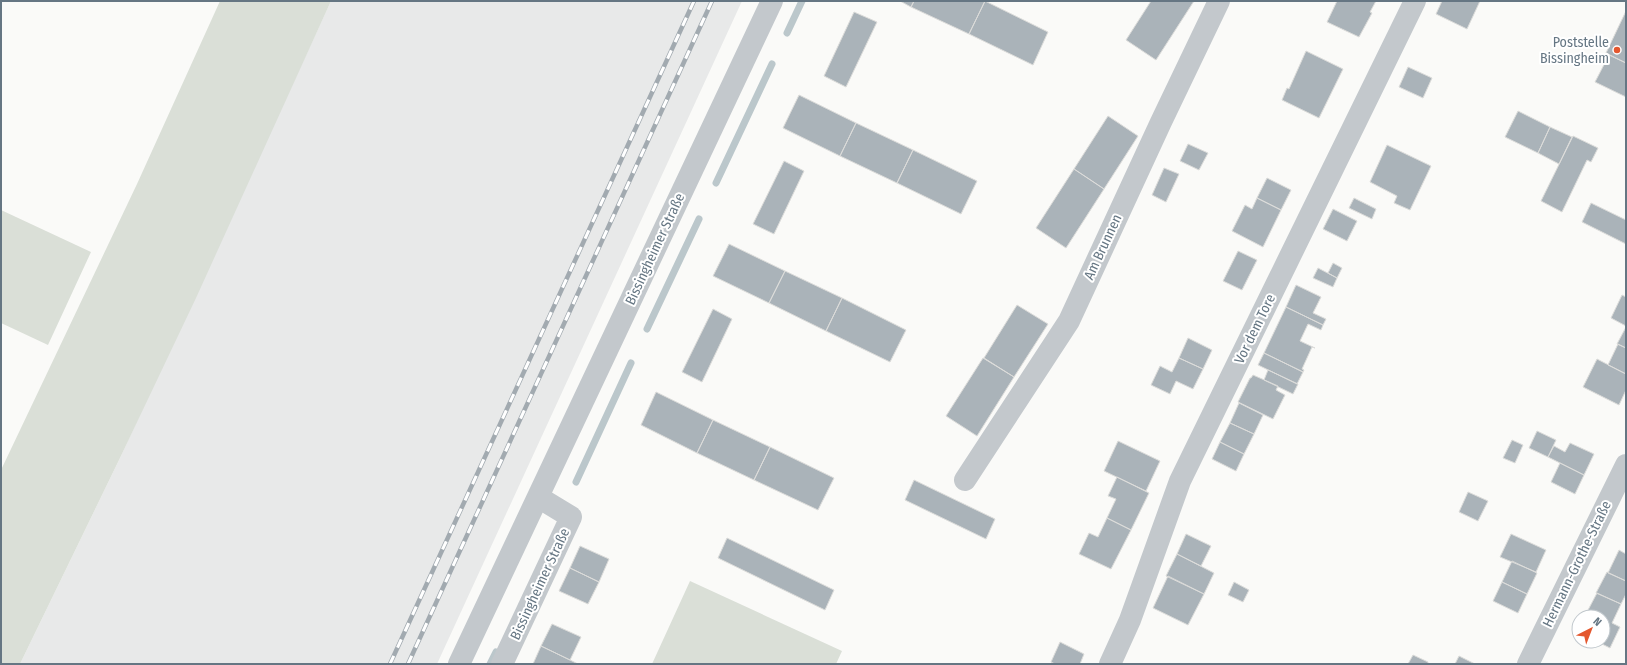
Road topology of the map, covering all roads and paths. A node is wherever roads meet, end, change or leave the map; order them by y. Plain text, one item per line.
1 (772, 1) edge
2 (1219, 1) edge
3 (1416, 1) edge
4 (1626, 465) edge
5 (965, 480) dead end
6 (538, 497) junction
7 (459, 664) edge
8 (502, 664) edge
9 (1110, 664) edge
10 (1528, 664) edge

1 - 6 street, Bissingheimer Straße
2 - 5 street, Am Brunnen
3 - 9 street, Vor dem Tore
4 - 10 street, Hermann-Grothe-Straße
6 - 7 street, Bissingheimer Straße
6 - 8 street, Bissingheimer Straße

